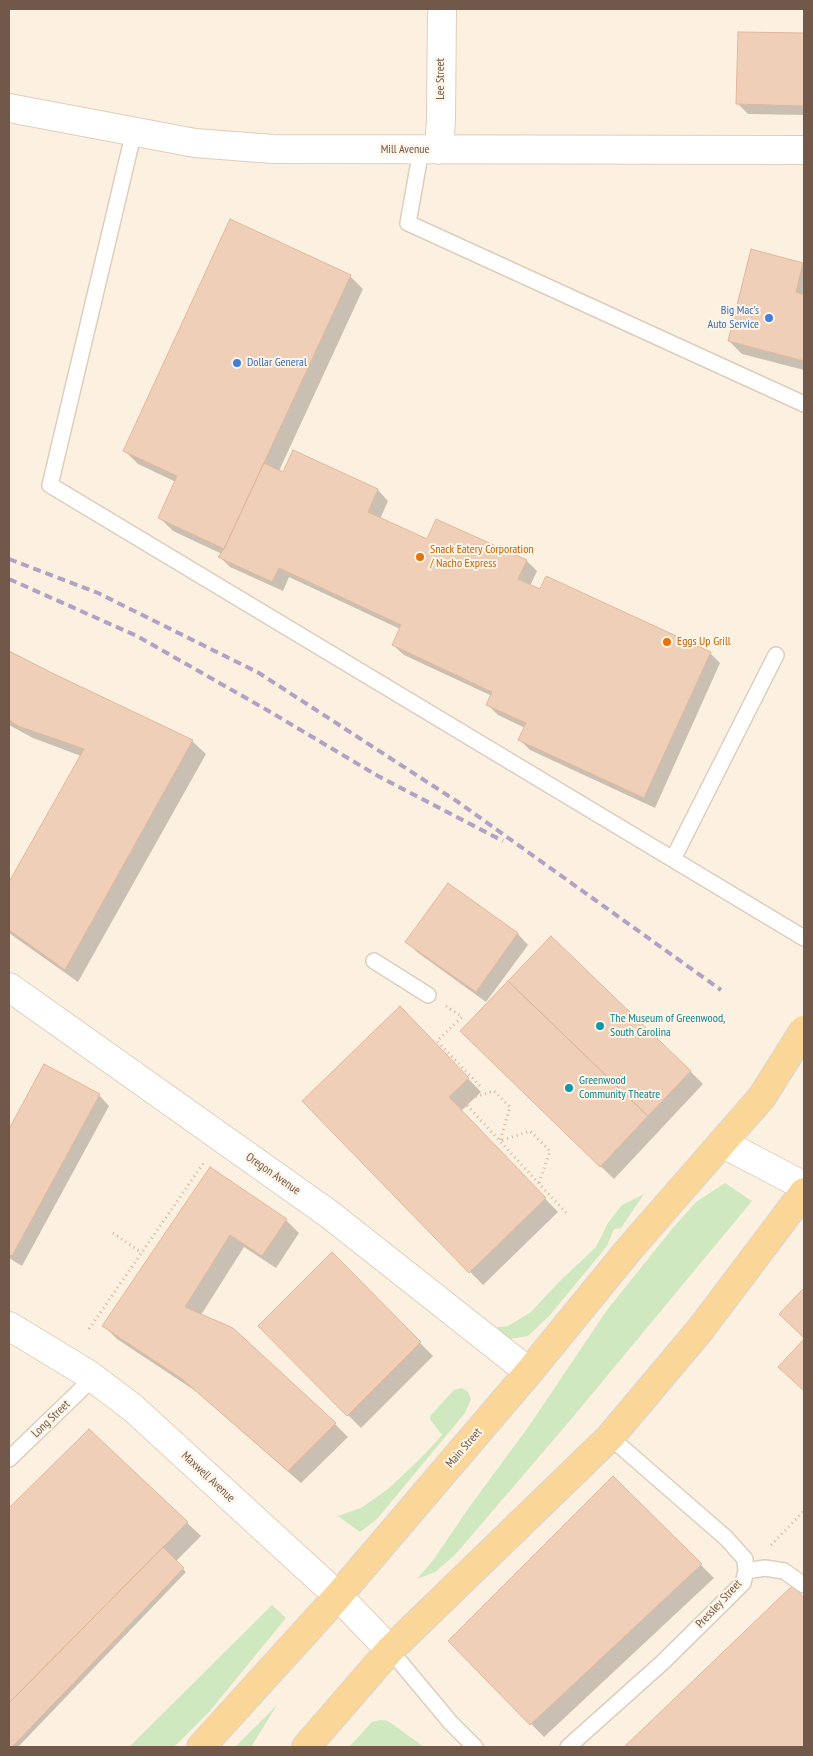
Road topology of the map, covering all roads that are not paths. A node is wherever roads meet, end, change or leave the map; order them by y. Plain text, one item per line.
1 (442, 9) edge
2 (9, 108) edge
3 (134, 131) junction
4 (430, 150) junction
5 (804, 150) edge
6 (804, 404) edge
7 (776, 655) dead end
8 (673, 859) junction
9 (804, 938) edge
10 (374, 961) dead end
11 (9, 987) edge
12 (428, 995) dead end
13 (804, 1030) edge
14 (722, 1143) junction
15 (804, 1186) edge
16 (804, 1192) edge
17 (9, 1326) edge
18 (529, 1372) junction
19 (93, 1378) junction
20 (610, 1437) junction
21 (9, 1459) edge
22 (746, 1571) junction
23 (804, 1585) edge
24 (338, 1596) junction
25 (390, 1650) junction
26 (201, 1747) edge
27 (306, 1747) edge
28 (474, 1747) edge
29 (568, 1747) edge

1 - 4 street, Lee Street
2 - 3 street, Mill Avenue
3 - 4 street, Mill Avenue
3 - 8 lane
4 - 5 street, Mill Avenue
4 - 6 lane
7 - 8 lane
8 - 9 lane
10 - 12 lane
11 - 18 street, Oregon Avenue
13 - 14 main road, Main Street, bridge
14 - 15 street
14 - 18 main road, Main Street
16 - 20 main road
17 - 19 street, Maxwell Avenue
18 - 24 main road, Main Street
19 - 21 lane, Long Street
19 - 24 street, Maxwell Avenue
20 - 22 lane, Pressley Street
20 - 25 main road
22 - 23 lane
22 - 29 lane, Pressley Street
24 - 25 street, Maxwell Avenue
24 - 26 main road, Main Street
25 - 27 main road
25 - 28 lane

